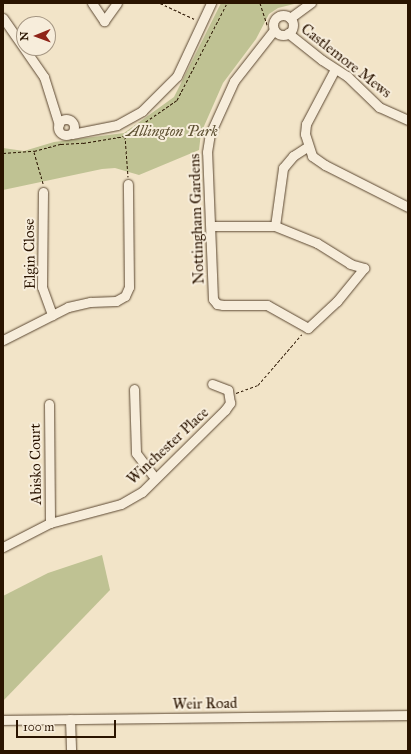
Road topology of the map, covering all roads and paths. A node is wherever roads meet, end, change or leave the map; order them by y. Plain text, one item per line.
1 (92, 3) edge
2 (117, 3) edge
3 (160, 3) edge
4 (211, 3) edge
5 (227, 3) edge
6 (260, 3) edge
7 (311, 3) edge
8 (3, 18) edge
9 (290, 18) junction
10 (202, 23) junction
11 (270, 27) junction
12 (288, 33) junction
13 (335, 69) junction
14 (408, 120) edge
15 (61, 122) junction
16 (73, 129) junction
17 (125, 136) junction
18 (307, 147) junction
19 (34, 151) junction
20 (3, 153) edge
21 (128, 184) joint
22 (43, 192) joint
23 (408, 207) edge
24 (212, 226) junction
25 (275, 226) junction
26 (52, 315) junction
27 (308, 328) junction
28 (3, 340) edge
29 (212, 384) dead end
30 (134, 390) dead end
31 (230, 396) junction
32 (49, 404) dead end
33 (155, 478) junction
34 (50, 523) junction
35 (3, 546) edge
36 (408, 715) edge
37 (70, 719) junction
38 (3, 720) edge
39 (71, 751) edge

1 - 2 street
3 - 10 path
4 - 10 street
5 - 17 path
6 - 11 path
7 - 9 street
8 - 15 street
9 - 11 street
9 - 12 street
10 - 16 street
11 - 12 street
11 - 24 street, Nottingham Gardens
12 - 13 street, Castlemore Mews
13 - 14 street, Castlemore Mews
13 - 18 street
15 - 16 street
15 - 16 street
17 - 19 path
17 - 21 path
18 - 23 street
18 - 25 street
19 - 20 path
19 - 22 path
21 - 26 street
22 - 26 street, Elgin Close
24 - 25 street
24 - 27 street, Nottingham Gardens
25 - 27 street
26 - 28 street
27 - 31 path
29 - 31 street
30 - 33 street
31 - 33 street, Winchester Place
32 - 34 street, Abisko Court
33 - 34 street, Winchester Place
34 - 35 street, Winchester Place
36 - 37 street, Weir Road
37 - 38 street, Weir Road
37 - 39 street

